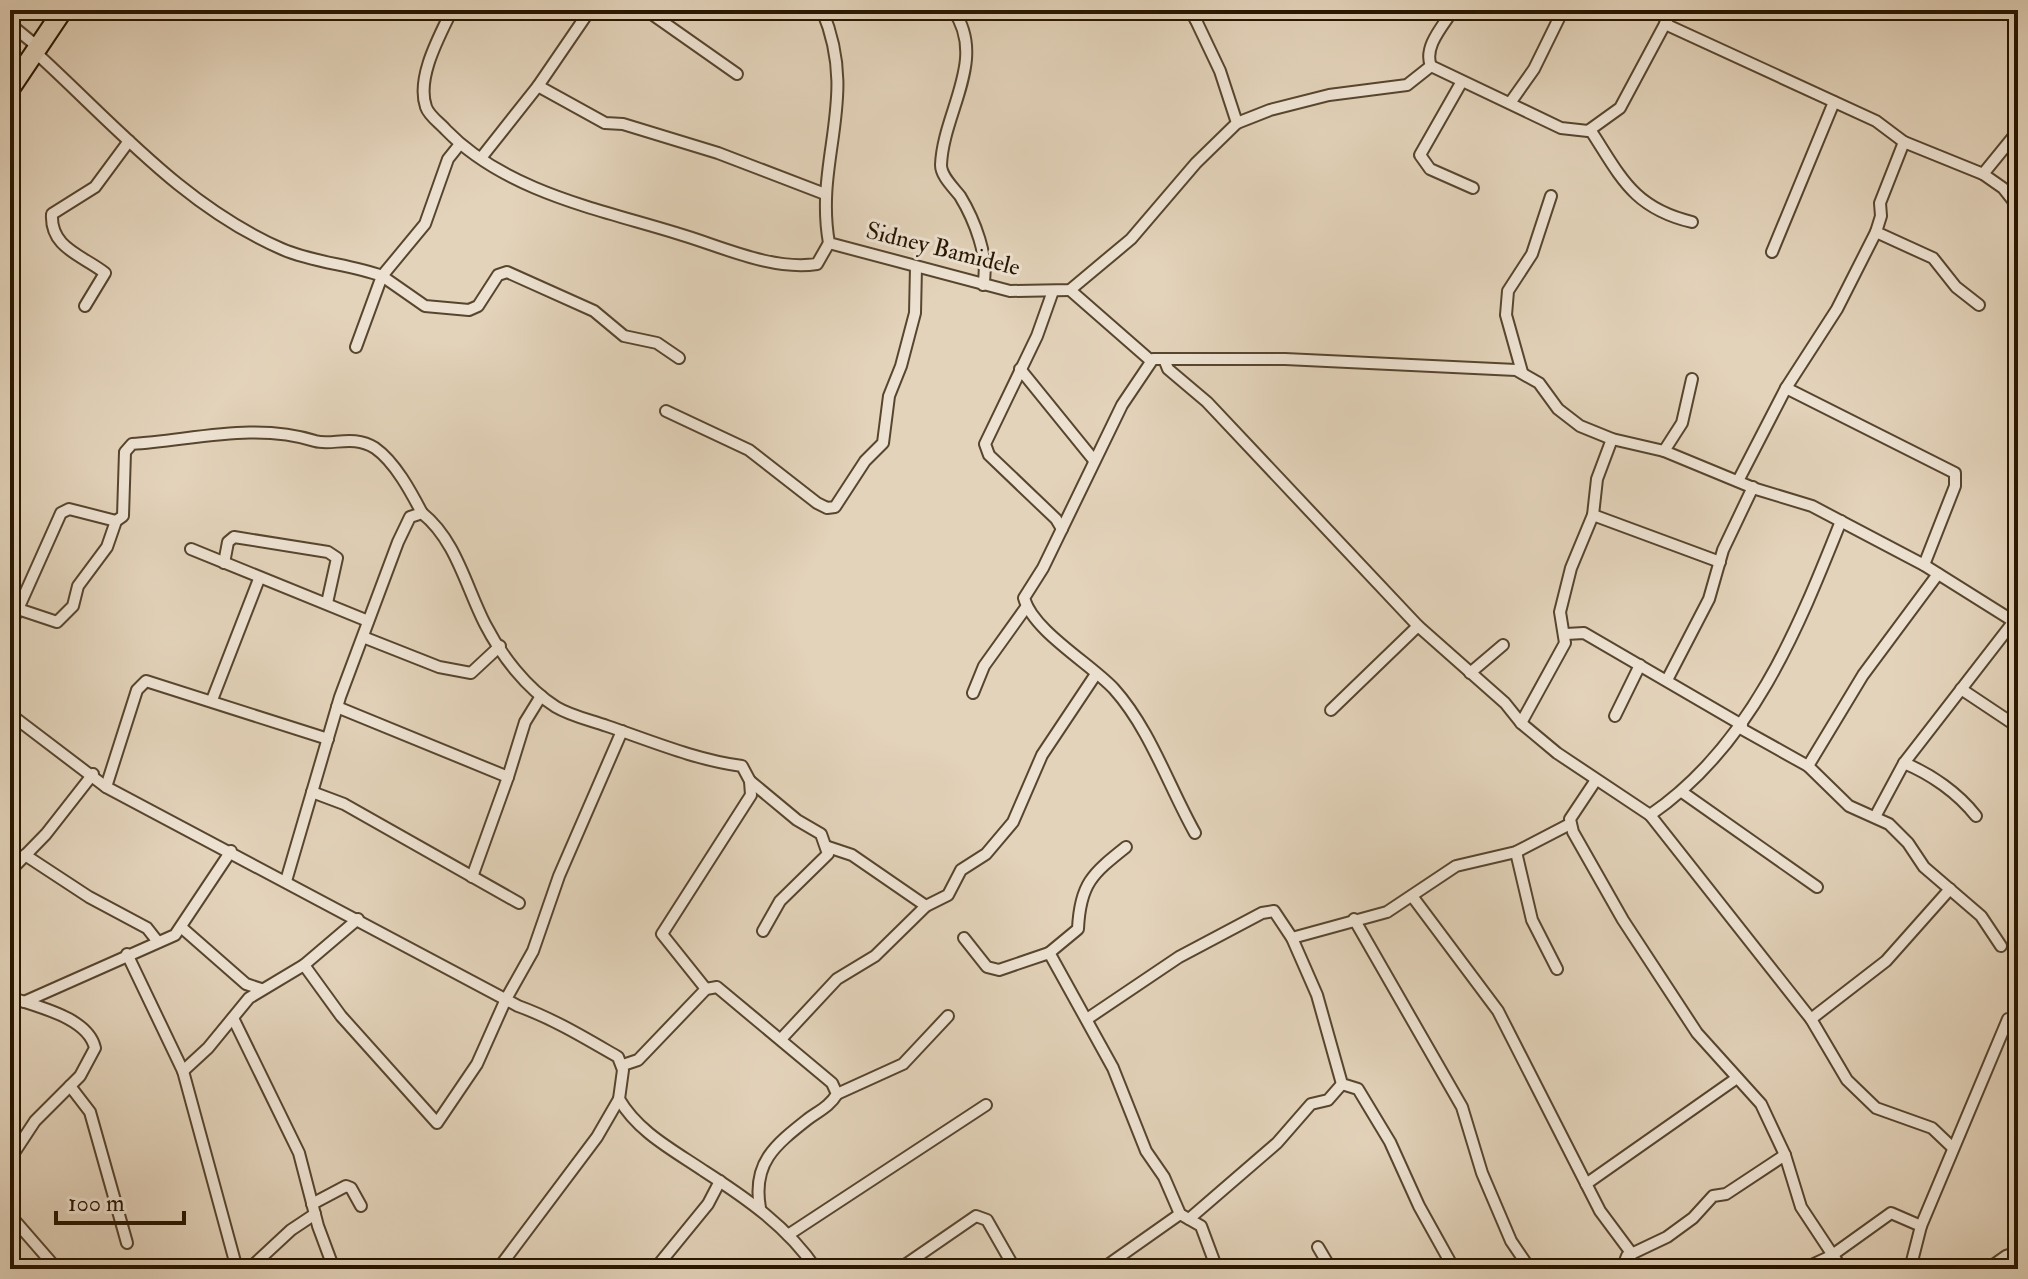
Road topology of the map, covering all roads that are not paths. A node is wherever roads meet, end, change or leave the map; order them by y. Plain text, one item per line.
1 (63, 10) edge
2 (452, 10) edge
3 (590, 10) edge
4 (646, 10) edge
5 (822, 10) edge
6 (953, 10) edge
7 (1205, 10) edge
8 (1453, 10) edge
9 (1563, 10) edge
10 (1672, 10) edge
11 (1193, 14) edge
12 (10, 24) edge
13 (1665, 24) junction
14 (36, 50) junction
15 (1431, 66) junction
16 (737, 74) dead end
17 (1461, 83) junction
18 (538, 86) junction
19 (10, 89) edge
20 (1834, 102) junction
21 (1510, 103) junction
22 (1237, 123) junction
23 (1591, 131) junction
24 (2018, 131) edge
25 (129, 141) junction
26 (1904, 142) junction
27 (460, 144) junction
28 (481, 158) junction
29 (1983, 174) junction
30 (1473, 188) dead end
31 (825, 194) junction
32 (1551, 196) dead end
33 (2018, 207) edge
34 (1692, 222) dead end
35 (1876, 232) junction
36 (829, 243) junction
37 (1772, 252) dead end
38 (916, 267) junction
39 (382, 276) junction
40 (983, 285) junction
41 (1070, 290) junction
42 (1053, 291) junction
43 (1979, 305) dead end
44 (85, 306) dead end
45 (356, 347) dead end
46 (679, 358) dead end
47 (1164, 359) junction
48 (1150, 360) junction
49 (1020, 369) junction
50 (1522, 372) junction
51 (1692, 379) dead end
52 (1786, 388) junction
53 (666, 411) dead end
54 (1612, 439) junction
55 (1664, 451) junction
56 (1093, 459) junction
57 (1738, 481) junction
58 (1753, 487) junction
59 (417, 510) junction
60 (1593, 515) junction
61 (1068, 517) junction
62 (1056, 519) junction
63 (116, 521) junction
64 (1841, 521) junction
65 (1062, 529) junction
66 (191, 549) dead end
67 (1720, 562) junction
68 (224, 563) junction
69 (1924, 565) junction
70 (1938, 574) junction
71 (259, 579) junction
72 (327, 603) junction
73 (1027, 606) junction
74 (18, 609) junction
75 (368, 621) junction
76 (2016, 622) edge
77 (1418, 626) junction
78 (10, 627) edge
79 (1566, 634) junction
80 (363, 637) junction
81 (1503, 645) dead end
82 (500, 646) junction
83 (1640, 665) junction
84 (1470, 673) junction
85 (1096, 674) junction
86 (1667, 680) junction
87 (1961, 689) junction
88 (973, 693) dead end
89 (541, 696) junction
90 (212, 700) junction
91 (337, 707) junction
92 (1331, 710) dead end
93 (10, 714) edge
94 (1615, 716) dead end
95 (1521, 723) junction
96 (1741, 727) junction
97 (2018, 727) edge
98 (622, 731) junction
99 (328, 739) junction
100 (1904, 763) junction
101 (1808, 766) junction
102 (93, 774) junction
103 (508, 777) junction
104 (1596, 780) junction
105 (750, 781) junction
106 (106, 787) junction
107 (312, 792) junction
108 (1682, 792) junction
109 (1650, 815) junction
110 (1876, 815) junction
111 (1976, 816) dead end
112 (1570, 824) junction
113 (1195, 833) dead end
114 (36, 844) junction
115 (828, 847) junction
116 (1126, 847) dead end
117 (231, 851) junction
118 (1516, 852) junction
119 (25, 855) junction
120 (43, 868) junction
121 (10, 871) edge
122 (472, 877) junction
123 (286, 881) junction
124 (1817, 887) dead end
125 (1950, 889) junction
126 (1412, 896) junction
127 (519, 903) dead end
128 (926, 906) junction
129 (358, 919) junction
130 (1354, 919) junction
131 (181, 927) junction
132 (763, 931) dead end
133 (964, 938) dead end
134 (1292, 938) junction
135 (154, 940) junction
136 (2001, 946) dead end
137 (1049, 953) junction
138 (127, 954) junction
139 (304, 965) junction
140 (1557, 969) dead end
141 (246, 984) junction
142 (261, 989) junction
143 (706, 989) junction
144 (45, 993) junction
145 (249, 998) junction
146 (506, 999) junction
147 (15, 1001) edge
148 (44, 1009) junction
149 (948, 1016) dead end
150 (233, 1018) junction
151 (1087, 1019) junction
152 (1811, 1019) junction
153 (2008, 1019) dead end
154 (782, 1038) junction
155 (623, 1065) junction
156 (183, 1071) junction
157 (1737, 1078) junction
158 (1342, 1084) junction
159 (70, 1086) junction
160 (837, 1094) junction
161 (619, 1099) junction
162 (986, 1105) dead end
163 (1953, 1148) junction
164 (1785, 1155) junction
165 (10, 1159) edge
166 (720, 1181) junction
167 (1586, 1184) junction
168 (757, 1192) junction
169 (746, 1199) junction
170 (361, 1206) dead end
171 (760, 1208) junction
172 (313, 1209) junction
173 (10, 1215) edge
174 (1185, 1217) junction
175 (1921, 1226) junction
176 (788, 1235) junction
177 (127, 1243) dead end
178 (1318, 1247) dead end
179 (2018, 1252) edge
180 (1632, 1254) junction
181 (1831, 1256) junction
182 (1117, 1266) edge
183 (1989, 1268) edge
184 (57, 1269) edge
185 (237, 1269) edge
186 (249, 1269) edge
187 (334, 1269) edge
188 (498, 1269) edge
189 (655, 1269) edge
190 (816, 1269) edge
191 (899, 1269) edge
192 (1015, 1269) edge
193 (1102, 1269) edge
194 (1217, 1269) edge
195 (1331, 1269) edge
196 (1454, 1269) edge
197 (1530, 1269) edge
198 (1622, 1269) edge
199 (1803, 1269) edge
200 (1842, 1269) edge
201 (1910, 1269) edge

1 - 14 highway
2 - 27 street
3 - 18 street
4 - 16 street
5 - 31 street, Sidney Bamidele
6 - 40 street
7 - 11 street
8 - 15 street
9 - 21 street
10 - 13 street
11 - 22 street
12 - 14 street
13 - 20 street
13 - 23 street
14 - 19 highway
14 - 25 street
15 - 17 street
15 - 22 street
17 - 21 street
17 - 30 street
18 - 28 street
18 - 31 street
20 - 26 street
20 - 37 street
21 - 23 street
22 - 41 street
23 - 34 street
24 - 29 street
25 - 39 street
25 - 44 street
26 - 29 street
26 - 35 street
27 - 28 street
27 - 39 street
28 - 36 street
29 - 33 street
31 - 36 street, Sidney Bamidele
32 - 50 street
35 - 43 street
35 - 52 street
36 - 38 street, Sidney Bamidele
38 - 40 street, Sidney Bamidele
38 - 53 street
39 - 45 street
39 - 46 street
40 - 42 street, Sidney Bamidele
41 - 42 street, Sidney Bamidele
41 - 48 street
42 - 49 street
47 - 48 street
47 - 50 street
47 - 77 street
48 - 56 street
49 - 56 street
49 - 62 street
50 - 54 street
51 - 55 street
52 - 57 street
52 - 69 street
54 - 55 street
54 - 60 street
55 - 57 street
56 - 61 street
57 - 58 street
58 - 64 street
58 - 67 street
59 - 63 street
59 - 75 street
59 - 82 street
60 - 67 street
60 - 79 street
61 - 62 street
61 - 65 street
62 - 65 street
63 - 74 street
63 - 74 street
64 - 69 street
64 - 96 street
65 - 73 street
66 - 68 street
67 - 86 street
68 - 71 street
68 - 72 street
69 - 70 street
70 - 76 street
70 - 101 street
71 - 72 street
71 - 90 street
72 - 75 street
73 - 85 street
73 - 88 street
74 - 78 street
75 - 80 street
76 - 87 street
77 - 84 street
77 - 92 street
79 - 83 street
79 - 95 street
80 - 82 street
80 - 91 street
81 - 84 street
82 - 89 street
83 - 86 street
83 - 94 street
84 - 95 street
85 - 113 street
85 - 128 street
86 - 96 street
87 - 97 street
87 - 100 street
89 - 98 street
89 - 103 street
90 - 99 street
90 - 106 street
91 - 99 street
91 - 103 street
93 - 102 street
95 - 104 street
96 - 101 street
96 - 108 street
98 - 105 street
98 - 146 street
99 - 107 street
100 - 110 street
100 - 111 street
101 - 110 street
102 - 106 street
102 - 114 street
103 - 122 street
104 - 109 street
104 - 112 street
105 - 115 street
105 - 143 street
106 - 117 street
107 - 122 street
107 - 123 street
108 - 109 street
108 - 124 street
109 - 152 street
110 - 125 street
112 - 118 street
112 - 157 street
114 - 119 street
114 - 120 street
115 - 128 street
115 - 132 street
116 - 137 street
117 - 123 street
117 - 131 street
118 - 126 street
118 - 140 street
119 - 120 street
119 - 121 street
120 - 135 street
122 - 127 street
123 - 129 street
125 - 136 street
125 - 152 street
126 - 130 street
126 - 167 street
128 - 154 street
129 - 139 street
129 - 146 street
130 - 134 street
130 - 197 street
131 - 135 street
131 - 141 street
133 - 137 street
134 - 151 street
134 - 158 street
135 - 138 street
137 - 151 street
138 - 144 street
138 - 156 street
139 - 142 street
139 - 146 street
141 - 142 street
141 - 145 street
142 - 145 street
143 - 154 street
143 - 155 street
144 - 147 street
144 - 148 street
145 - 150 street
146 - 155 street
147 - 148 street
148 - 159 street
149 - 160 street
150 - 156 street
150 - 172 street
151 - 174 street
152 - 163 street
153 - 163 street
154 - 160 street
155 - 161 street
156 - 185 street
157 - 164 street
157 - 167 street
158 - 174 street
158 - 196 street
159 - 165 street
159 - 177 street
160 - 168 street
161 - 166 street
161 - 188 street
162 - 176 street
163 - 175 street
164 - 180 street
164 - 181 street
166 - 169 street
166 - 189 street
167 - 180 street
168 - 169 street
168 - 171 street
169 - 171 street
170 - 172 street
171 - 176 street
172 - 186 street
172 - 187 street
173 - 184 street
174 - 182 street
174 - 194 street
175 - 181 street
175 - 201 street
176 - 190 street
178 - 195 street
179 - 183 street
180 - 198 street
181 - 199 street
181 - 200 street
182 - 193 street
191 - 192 street

